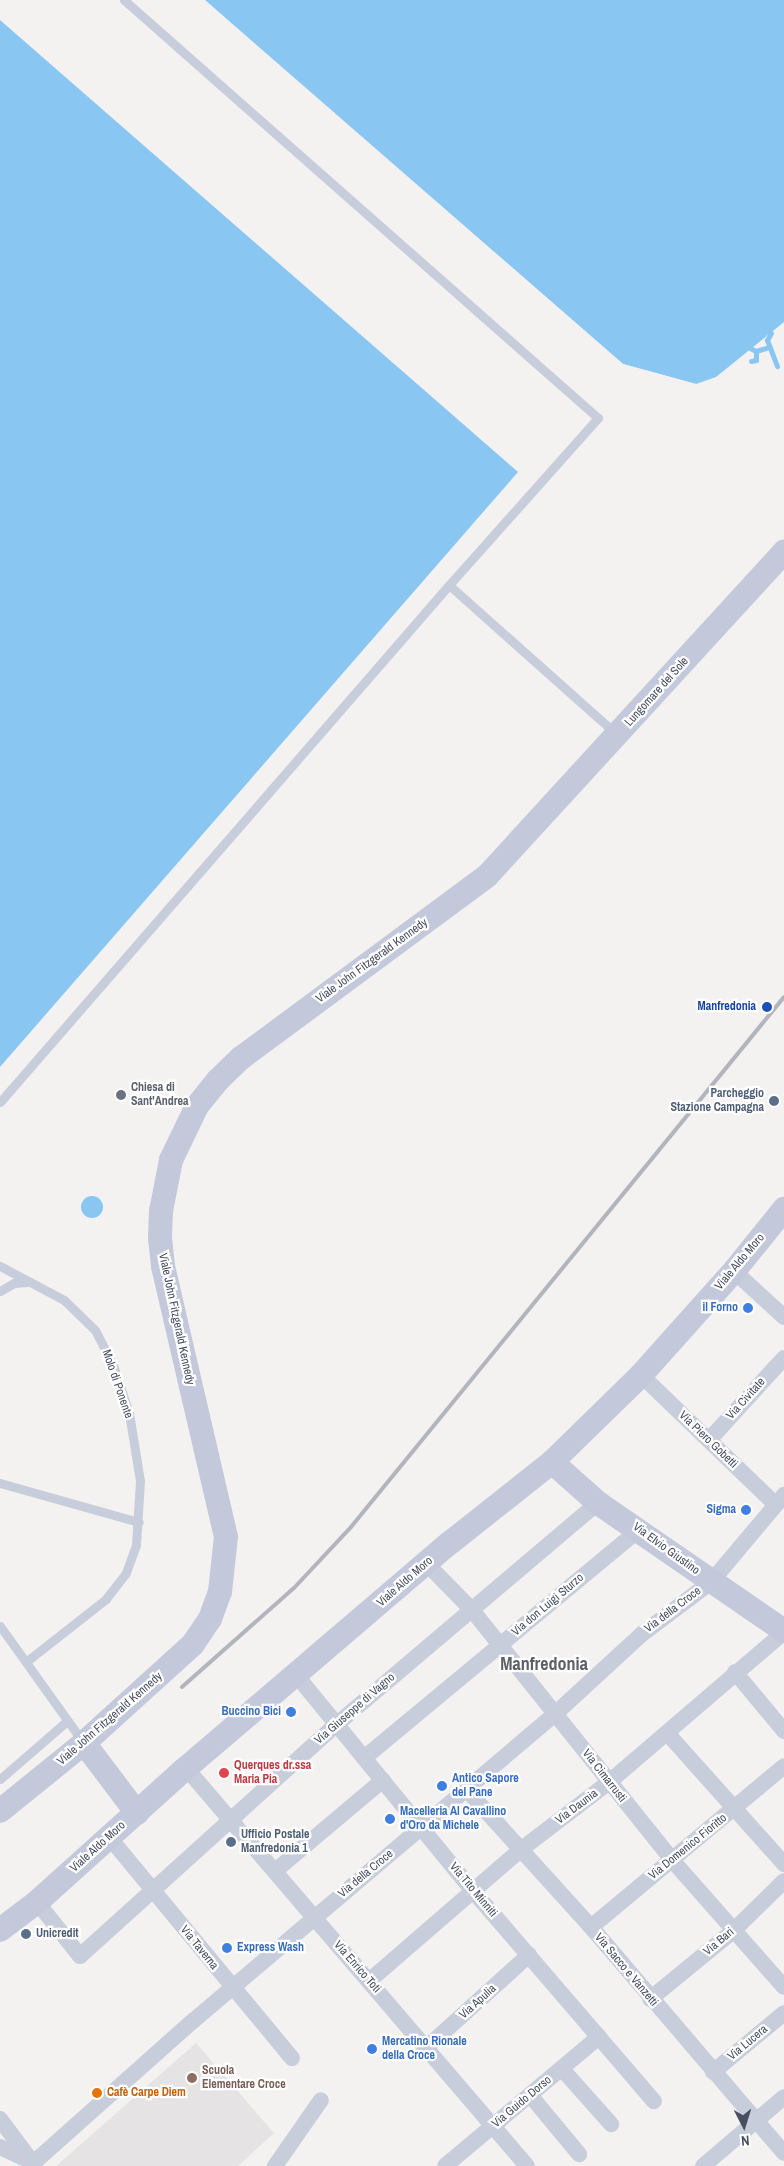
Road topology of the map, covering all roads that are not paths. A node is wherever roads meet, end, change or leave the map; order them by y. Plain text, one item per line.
1 (124, 0) edge
2 (784, 552) edge
3 (448, 585) junction
4 (617, 735) junction
5 (529, 832) joint
6 (0, 1102) edge
7 (784, 1209) edge
8 (0, 1266) edge
9 (734, 1271) junction
10 (30, 1282) junction
11 (0, 1291) edge
12 (784, 1317) edge
13 (784, 1358) edge
14 (641, 1375) junction
15 (708, 1440) junction
16 (552, 1462) junction
17 (0, 1483) edge
18 (780, 1500) edge
19 (598, 1503) junction
20 (139, 1522) junction
21 (640, 1529) junction
22 (426, 1564) junction
23 (711, 1582) junction
24 (472, 1610) junction
25 (0, 1626) edge
26 (784, 1632) edge
27 (499, 1646) junction
28 (27, 1661) junction
29 (735, 1672) junction
30 (297, 1676) junction
31 (556, 1713) junction
32 (67, 1721) junction
33 (337, 1724) junction
34 (784, 1731) edge
35 (666, 1733) junction
36 (84, 1743) junction
37 (364, 1758) junction
38 (784, 1766) edge
39 (186, 1768) junction
40 (0, 1779) edge
41 (383, 1780) junction
42 (608, 1783) junction
43 (466, 1789) junction
44 (733, 1810) junction
45 (0, 1811) edge
46 (138, 1812) junction
47 (232, 1821) junction
48 (421, 1827) junction
49 (109, 1837) junction
50 (520, 1850) junction
51 (672, 1860) junction
52 (784, 1864) edge
53 (275, 1871) junction
54 (784, 1881) edge
55 (474, 1892) junction
56 (154, 1893) junction
57 (37, 1902) junction
58 (315, 1918) junction
59 (591, 1927) junction
60 (0, 1930) edge
61 (733, 1931) junction
62 (529, 1955) junction
63 (369, 1981) junction
64 (784, 1987) edge
65 (232, 1988) junction
66 (650, 1999) junction
67 (784, 2013) edge
68 (599, 2037) junction
69 (426, 2048) junction
70 (292, 2058) dead end
71 (562, 2068) junction
72 (713, 2072) junction
73 (530, 2095) junction
74 (784, 2097) edge
75 (321, 2100) dead end
76 (654, 2101) dead end
77 (0, 2119) edge
78 (755, 2121) junction
79 (611, 2124) dead end
80 (493, 2126) junction
81 (0, 2147) edge
82 (784, 2153) edge
83 (579, 2154) dead end
84 (31, 2164) edge
85 (705, 2165) edge
86 (275, 2166) edge
87 (446, 2166) edge
88 (528, 2166) edge

1 - 3 lane
2 - 4 street, Lungomare del Sole
3 - 4 lane
3 - 6 lane
4 - 5 street, Lungomare del Sole
5 - 36 street, Viale John Fitzgerald Kennedy
7 - 9 street, Viale Aldo Moro
8 - 10 lane, Molo di Ponente
9 - 12 street
9 - 14 street, Viale Aldo Moro
10 - 11 lane
10 - 20 lane, Molo di Ponente
13 - 15 street, Via Civitate
14 - 15 street, Via Piero Gobetti
14 - 16 street, Viale Aldo Moro
15 - 18 street, Via Piero Gobetti
16 - 19 street, Via Elvio Giustino
16 - 22 street, Viale Aldo Moro
17 - 20 lane
18 - 23 street, Via della Croce
19 - 21 street, Via Elvio Giustino
19 - 24 street, Via Giuseppe di Vagno
20 - 28 lane, Molo di Ponente
21 - 23 street, Via Elvio Giustino
21 - 27 street, Via don Luigi Sturzo
22 - 24 street, Via Cimarrusti
22 - 30 street, Viale Aldo Moro
23 - 26 street, Via Elvio Giustino
23 - 31 street, Via della Croce
24 - 27 street, Via Cimarrusti
24 - 33 street, Via Giuseppe di Vagno
25 - 28 lane
26 - 29 street, Via Daunia
27 - 31 street, Via Cimarrusti
27 - 37 street, Via don Luigi Sturzo
28 - 32 lane
29 - 34 street
29 - 35 street, Via Daunia
30 - 33 street, Via Tito Minniti
30 - 39 street, Viale Aldo Moro
31 - 42 street, Via Cimarrusti
31 - 43 street, Via della Croce
32 - 36 lane
32 - 40 lane
33 - 37 street, Via Tito Minniti
33 - 47 street, Via Giuseppe di Vagno
35 - 42 street, Via Daunia
35 - 44 street
36 - 45 street, Viale John Fitzgerald Kennedy
36 - 46 street
37 - 41 street, Via Tito Minniti
38 - 44 street, Via Domenico Fioritto
39 - 46 street, Viale Aldo Moro
39 - 47 street, Via Enrico Toti
41 - 48 street, Via Tito Minniti
41 - 53 street
42 - 50 street, Via Daunia
42 - 51 street, Via Cimarrusti
43 - 48 street, Via della Croce
43 - 50 street, Via Sacco e Vanzetti
44 - 51 street, Via Domenico Fioritto
44 - 52 street
46 - 49 street, Viale Aldo Moro
47 - 53 street, Via Enrico Toti
47 - 56 street, Via Giuseppe di Vagno
48 - 55 street, Via Tito Minniti
48 - 58 street, Via della Croce
49 - 56 street, Via Taverna
49 - 57 street, Viale Aldo Moro
50 - 55 street, Via Daunia
50 - 59 street, Via Sacco e Vanzetti
51 - 59 street, Via Domenico Fioritto
51 - 61 street, Via Cimarrusti
53 - 58 street, Via Enrico Toti
54 - 61 street, Via Bari
55 - 62 street, Via Tito Minniti
55 - 63 street, Via Daunia
56 - 57 street, Via Giuseppe di Vagno
56 - 65 street, Via Taverna
57 - 60 street, Viale Aldo Moro
58 - 63 street, Via Enrico Toti
58 - 65 street, Via della Croce
59 - 66 street, Via Sacco e Vanzetti
61 - 64 street, Via Cimarrusti
61 - 66 street, Via Bari
62 - 68 street, Via Tito Minniti
62 - 69 street, Via Apulia
63 - 69 street, Via Enrico Toti
65 - 70 street, Via Taverna
65 - 84 street, Via della Croce
66 - 72 street, Via Sacco e Vanzetti
67 - 72 street, Via Lucera
68 - 71 street, Via Guido Dorso
68 - 76 street, Via Tito Minniti
69 - 80 street, Via Enrico Toti
71 - 73 street, Via Guido Dorso
71 - 79 street
72 - 78 street, Via Sacco e Vanzetti
73 - 80 street, Via Guido Dorso
73 - 83 street
74 - 78 street
75 - 86 street
77 - 84 street
78 - 82 street, Via Sacco e Vanzetti
78 - 85 street
80 - 87 street, Via Guido Dorso
80 - 88 street, Via Enrico Toti
81 - 84 street

